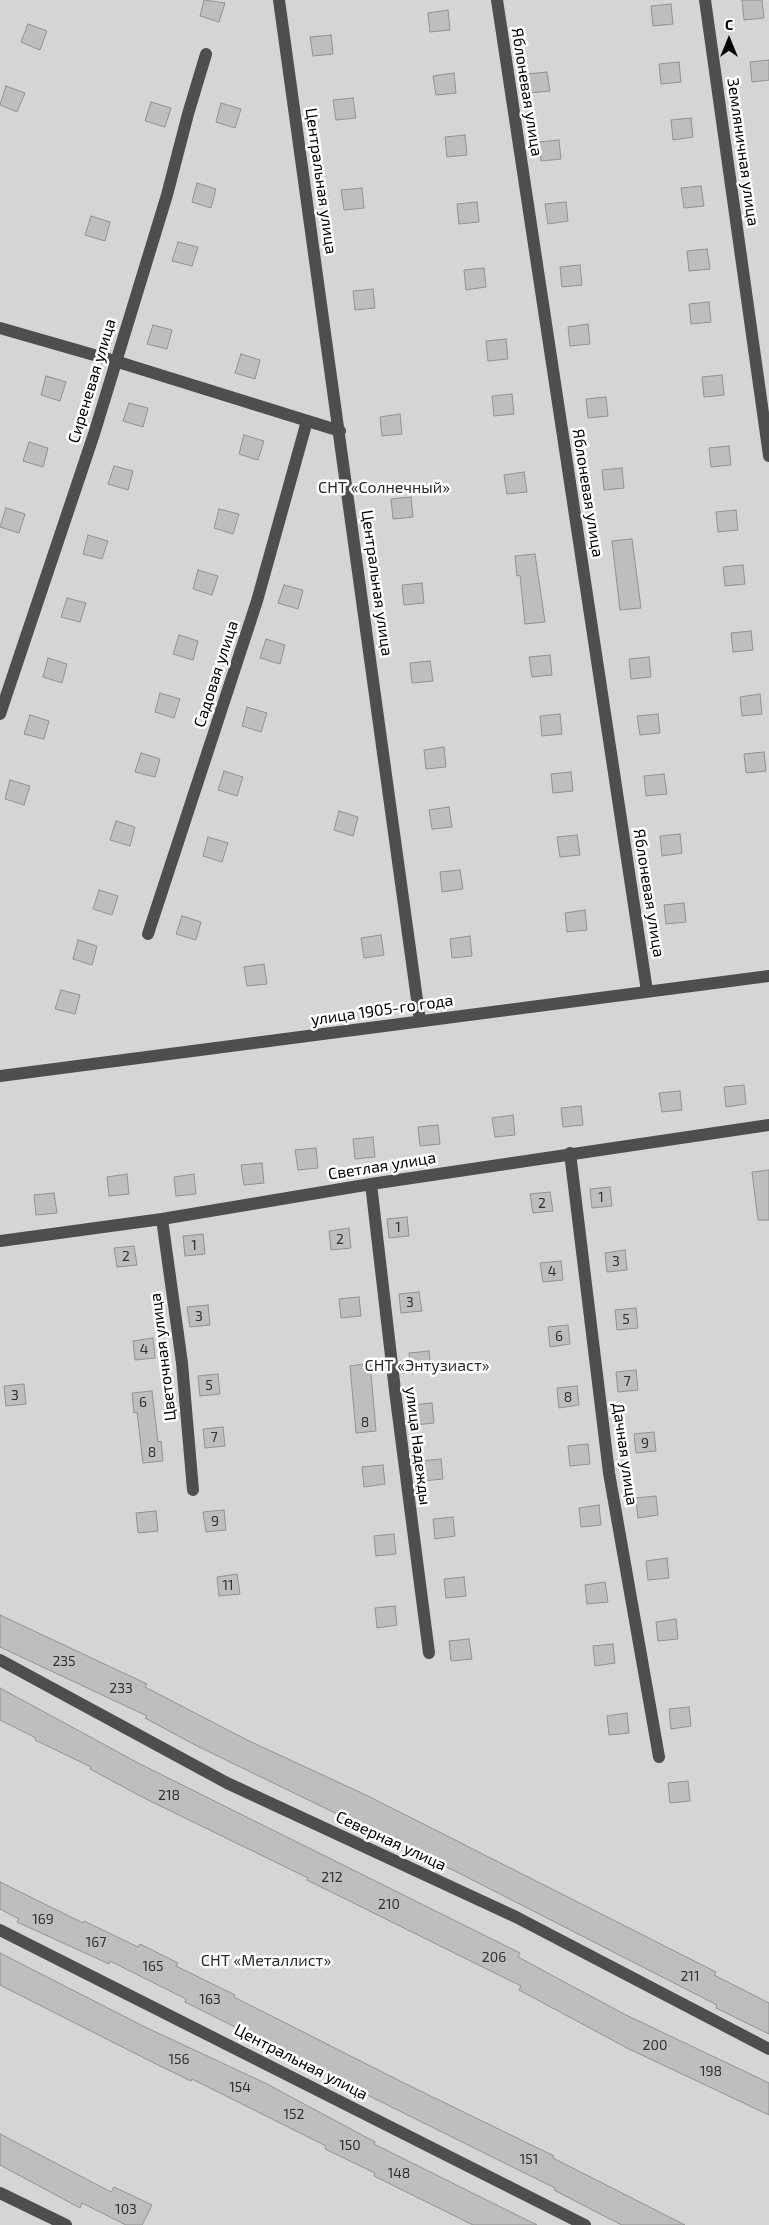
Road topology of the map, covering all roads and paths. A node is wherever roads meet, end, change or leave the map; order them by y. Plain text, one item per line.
1 (279, 0) edge
2 (497, 0) edge
3 (705, 0) edge
4 (206, 54) dead end
5 (0, 328) edge
6 (115, 361) junction
7 (307, 421) junction
8 (340, 432) junction
9 (769, 456) edge
10 (0, 714) edge
11 (148, 934) dead end
12 (769, 976) edge
13 (647, 991) junction
14 (420, 1021) junction
15 (0, 1076) edge
16 (769, 1124) edge
17 (570, 1153) junction
18 (371, 1184) junction
19 (162, 1219) junction
20 (0, 1241) edge
21 (193, 1490) dead end
22 (429, 1653) dead end
23 (0, 1660) edge
24 (659, 1757) dead end
25 (0, 1930) edge
26 (769, 2049) edge
27 (0, 2193) edge
28 (66, 2225) edge
29 (585, 2225) edge

1 - 8 street, Центральная улица
2 - 13 street, Яблоневая улица
3 - 9 street, Земляничная улица
4 - 6 street, Сиреневая улица
5 - 6 street
6 - 7 street
6 - 10 street, Сиреневая улица
7 - 8 street
7 - 11 street, Садовая улица
8 - 14 street, Центральная улица
12 - 13 street, улица 1905-го года
13 - 14 street, улица 1905-го года
14 - 15 street, улица 1905-го года
16 - 17 street, Светлая улица
17 - 18 street, Светлая улица
17 - 24 street, Дачная улица
18 - 19 street, Светлая улица
18 - 22 street, улица Надежды
19 - 20 street, Светлая улица
19 - 21 street, Цветочная улица
23 - 26 street, Северная улица
25 - 29 street, Центральная улица
27 - 28 street

